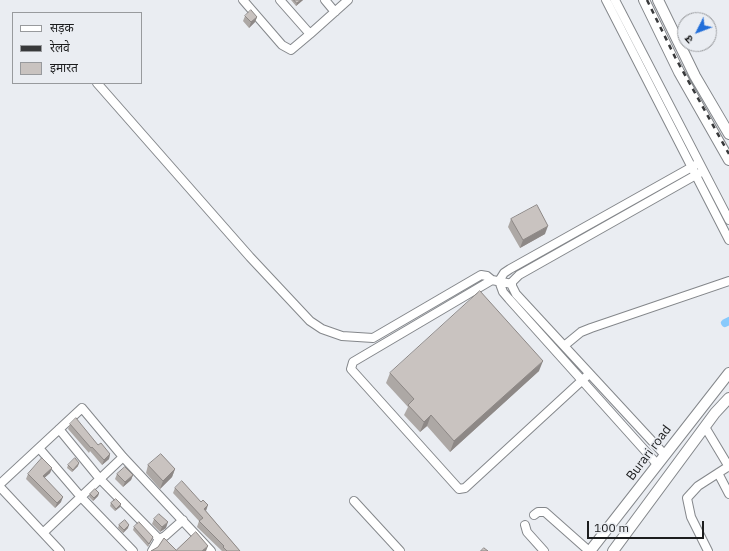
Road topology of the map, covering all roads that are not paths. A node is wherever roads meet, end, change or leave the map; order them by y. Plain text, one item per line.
1 (243, 0) edge
2 (280, 0) edge
3 (325, 0) edge
4 (348, 0) edge
5 (606, 0) edge
6 (615, 0) edge
7 (644, 0) edge
8 (658, 0) edge
9 (335, 12) junction
10 (310, 34) junction
11 (98, 84) edge
12 (729, 134) edge
13 (729, 160) edge
14 (701, 167) junction
15 (694, 171) junction
16 (729, 220) edge
17 (591, 224) junction
18 (596, 232) junction
19 (729, 240) edge
20 (496, 281) junction
21 (729, 281) edge
22 (512, 284) junction
23 (536, 316) junction
24 (530, 322) junction
25 (564, 346) junction
26 (729, 373) edge
27 (590, 374) junction
28 (582, 380) junction
29 (729, 398) edge
30 (705, 427) junction
31 (59, 429) junction
32 (39, 448) junction
33 (664, 454) junction
34 (123, 457) junction
35 (657, 464) junction
36 (729, 467) edge
37 (718, 473) junction
38 (100, 479) junction
39 (0, 484) edge
40 (0, 487) edge
41 (729, 494) edge
42 (81, 497) junction
43 (354, 501) dead end
44 (534, 514) dead end
45 (183, 520) junction
46 (525, 525) dead end
47 (44, 532) junction
48 (159, 539) junction
49 (60, 551) edge
50 (133, 551) edge
51 (152, 551) edge
52 (211, 551) edge
53 (400, 551) edge
54 (544, 551) edge
55 (590, 551) edge
56 (613, 551) edge
57 (708, 551) edge

1 - 10 street
2 - 10 street
3 - 9 street
4 - 9 street
5 - 15 street
6 - 14 street
7 - 13 main road
8 - 12 main road
9 - 10 street
11 - 20 street
14 - 15 street
14 - 16 street
15 - 17 street
15 - 18 street
15 - 19 street
17 - 18 street
17 - 20 street
18 - 22 street
20 - 22 street
20 - 24 street
20 - 28 street
21 - 25 street
22 - 23 street
23 - 24 street
23 - 25 street
24 - 28 street
25 - 27 street
26 - 33 main road, Burari road
27 - 28 street
27 - 33 street
28 - 35 street
29 - 30 main road
30 - 36 street
30 - 56 main road
31 - 32 street
31 - 34 street
31 - 38 street
32 - 39 street
32 - 42 street
33 - 35 main road, Burari road
34 - 38 street
34 - 45 street
35 - 55 main road, Burari road
36 - 37 street
37 - 41 street
37 - 57 street
38 - 42 street
38 - 48 street
40 - 47 street
42 - 47 street
42 - 50 street
43 - 53 street
44 - 55 street
45 - 48 street
45 - 52 street
46 - 54 street
47 - 49 street
48 - 51 street

